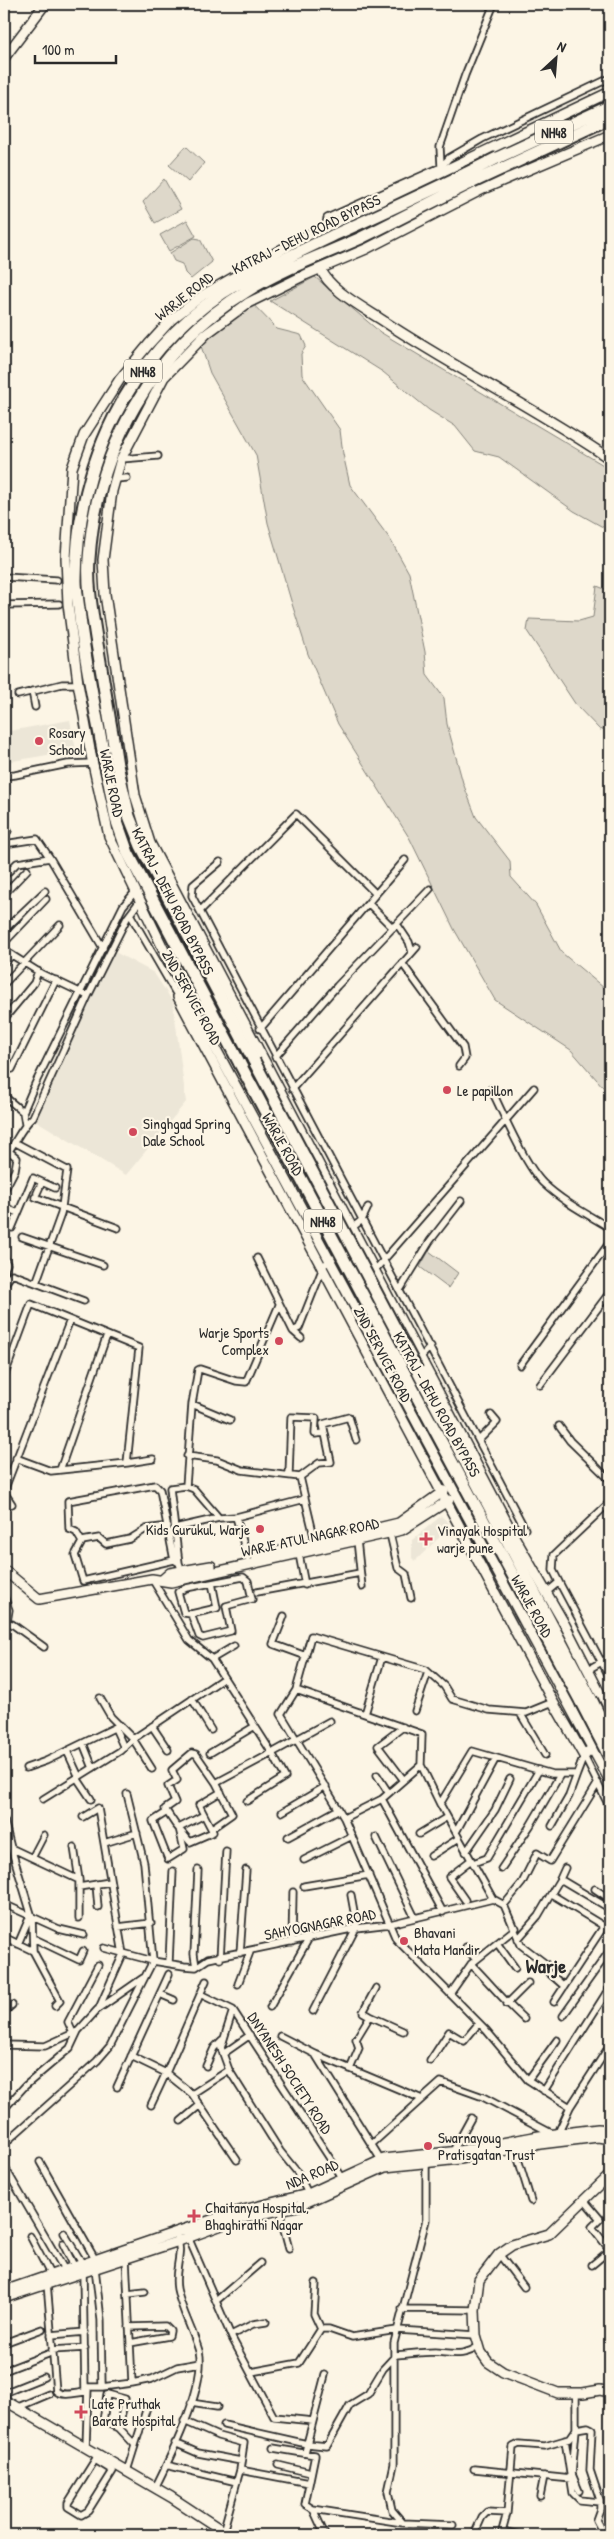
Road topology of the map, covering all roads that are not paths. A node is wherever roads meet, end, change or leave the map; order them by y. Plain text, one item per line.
1 (44, 4) edge
2 (494, 4) edge
3 (4, 58) edge
4 (610, 78) edge
5 (610, 92) edge
6 (610, 106) edge
7 (610, 118) edge
8 (610, 135) edge
9 (483, 151) junction
10 (470, 158) junction
11 (499, 163) junction
12 (441, 169) junction
13 (470, 177) junction
14 (498, 183) junction
15 (484, 189) junction
16 (320, 269) junction
17 (160, 374) junction
18 (158, 456) dead end
19 (121, 459) junction
20 (610, 459) edge
21 (126, 478) dead end
22 (116, 479) junction
23 (4, 577) edge
24 (57, 580) dead end
25 (59, 604) dead end
26 (4, 605) edge
27 (73, 684) dead end
28 (32, 691) junction
29 (18, 695) dead end
30 (35, 707) dead end
31 (127, 746) junction
32 (129, 756) junction
33 (92, 759) junction
34 (111, 766) junction
35 (4, 776) edge
36 (5, 799) edge
37 (4, 809) edge
38 (4, 824) edge
39 (8, 832) dead end
40 (4, 844) edge
41 (50, 858) junction
42 (405, 860) dead end
43 (220, 862) dead end
44 (27, 870) dead end
45 (4, 876) edge
46 (430, 889) dead end
47 (45, 891) dead end
48 (134, 892) junction
49 (4, 894) edge
50 (376, 894) junction
51 (46, 899) dead end
52 (139, 902) junction
53 (368, 902) junction
54 (200, 911) junction
55 (130, 914) junction
56 (60, 925) dead end
57 (395, 926) junction
58 (4, 930) edge
59 (4, 943) edge
60 (101, 945) junction
61 (418, 946) dead end
62 (4, 950) edge
63 (412, 952) junction
64 (12, 955) junction
65 (4, 963) edge
66 (23, 963) junction
67 (402, 963) junction
68 (38, 971) junction
69 (56, 980) junction
70 (4, 984) edge
71 (183, 986) junction
72 (81, 992) junction
73 (88, 996) junction
74 (178, 997) junction
75 (4, 1019) edge
76 (260, 1029) junction
77 (275, 1057) junction
78 (4, 1063) edge
79 (459, 1066) dead end
80 (534, 1088) dead end
81 (292, 1089) junction
82 (491, 1089) dead end
83 (4, 1096) edge
84 (24, 1112) junction
85 (308, 1118) junction
86 (506, 1118) junction
87 (25, 1124) junction
88 (300, 1126) junction
89 (16, 1143) junction
90 (4, 1147) edge
91 (10, 1151) junction
92 (4, 1158) edge
93 (42, 1182) junction
94 (55, 1188) dead end
95 (4, 1191) edge
96 (461, 1201) dead end
97 (62, 1206) junction
98 (4, 1207) edge
99 (368, 1207) dead end
100 (18, 1213) junction
101 (362, 1220) junction
102 (4, 1226) edge
103 (118, 1228) dead end
104 (352, 1228) junction
105 (610, 1228) edge
106 (22, 1237) dead end
107 (359, 1240) junction
108 (610, 1242) edge
109 (50, 1246) junction
110 (4, 1257) edge
111 (257, 1258) dead end
112 (330, 1259) junction
113 (384, 1260) junction
114 (103, 1265) dead end
115 (322, 1269) junction
116 (4, 1270) edge
117 (375, 1270) junction
118 (11, 1274) junction
119 (36, 1283) junction
120 (4, 1285) edge
121 (400, 1290) junction
122 (610, 1292) edge
123 (84, 1300) dead end
124 (279, 1304) junction
125 (70, 1320) junction
126 (293, 1331) junction
127 (108, 1335) junction
128 (301, 1338) dead end
129 (431, 1346) junction
130 (421, 1357) junction
131 (520, 1365) dead end
132 (4, 1377) edge
133 (447, 1380) junction
134 (540, 1385) dead end
135 (438, 1391) junction
136 (192, 1404) junction
137 (491, 1415) dead end
138 (230, 1420) dead end
139 (559, 1426) dead end
140 (325, 1433) junction
141 (356, 1440) dead end
142 (479, 1440) junction
143 (187, 1456) junction
144 (16, 1458) junction
145 (153, 1459) dead end
146 (127, 1463) junction
147 (60, 1470) junction
148 (289, 1475) junction
149 (300, 1477) junction
150 (610, 1480) edge
151 (186, 1486) junction
152 (450, 1486) junction
153 (4, 1492) edge
154 (441, 1493) junction
155 (455, 1496) junction
156 (305, 1499) junction
157 (446, 1502) junction
158 (610, 1502) edge
159 (4, 1506) edge
160 (236, 1517) junction
161 (219, 1518) junction
162 (400, 1526) junction
163 (171, 1527) junction
164 (525, 1529) dead end
165 (390, 1534) junction
166 (357, 1540) junction
167 (82, 1541) junction
168 (316, 1546) junction
169 (299, 1554) junction
170 (248, 1559) junction
171 (178, 1565) junction
172 (4, 1571) edge
173 (360, 1573) junction
174 (164, 1579) junction
175 (559, 1582) junction
176 (212, 1583) junction
177 (304, 1585) junction
178 (362, 1587) dead end
179 (257, 1592) dead end
180 (547, 1592) junction
181 (4, 1596) edge
182 (411, 1598) dead end
183 (191, 1614) junction
184 (284, 1616) dead end
185 (5, 1621) edge
186 (234, 1646) dead end
187 (44, 1647) dead end
188 (306, 1656) junction
189 (382, 1657) junction
190 (610, 1657) edge
191 (212, 1659) junction
192 (602, 1662) junction
193 (589, 1669) junction
194 (428, 1672) junction
195 (224, 1678) junction
196 (610, 1678) edge
197 (296, 1690) junction
198 (100, 1698) dead end
199 (192, 1699) junction
200 (586, 1700) junction
201 (553, 1702) junction
202 (609, 1710) edge
203 (415, 1711) dead end
204 (520, 1712) junction
205 (365, 1714) junction
206 (330, 1721) dead end
207 (579, 1721) junction
208 (118, 1726) junction
209 (152, 1726) junction
210 (255, 1726) junction
211 (404, 1727) junction
212 (212, 1730) dead end
213 (610, 1737) edge
214 (133, 1739) junction
215 (296, 1739) junction
216 (83, 1743) junction
217 (610, 1745) edge
218 (124, 1748) junction
219 (168, 1750) dead end
220 (67, 1751) junction
221 (590, 1752) junction
222 (210, 1753) dead end
223 (272, 1753) junction
224 (545, 1755) dead end
225 (496, 1758) junction
226 (610, 1758) edge
227 (421, 1765) junction
228 (26, 1768) dead end
229 (93, 1768) junction
230 (152, 1769) dead end
231 (539, 1770) junction
232 (577, 1774) junction
233 (377, 1775) dead end
234 (560, 1775) junction
235 (609, 1775) edge
236 (78, 1777) junction
237 (403, 1779) junction
238 (510, 1780) dead end
239 (598, 1783) junction
240 (216, 1784) junction
241 (326, 1786) junction
242 (221, 1792) junction
243 (388, 1792) junction
244 (127, 1794) dead end
245 (43, 1799) dead end
246 (91, 1799) dead end
247 (382, 1799) junction
248 (247, 1801) dead end
249 (440, 1804) junction
250 (610, 1808) edge
251 (339, 1809) junction
252 (167, 1812) junction
253 (282, 1812) dead end
254 (204, 1815) junction
255 (83, 1817) dead end
256 (447, 1817) junction
257 (344, 1818) junction
258 (4, 1820) edge
259 (552, 1826) dead end
260 (179, 1828) junction
261 (212, 1828) junction
262 (137, 1833) junction
263 (419, 1834) dead end
264 (44, 1835) dead end
265 (457, 1835) junction
266 (352, 1836) junction
267 (288, 1837) dead end
268 (376, 1837) dead end
269 (104, 1843) junction
270 (4, 1845) edge
271 (74, 1846) dead end
272 (11, 1848) junction
273 (226, 1851) dead end
274 (466, 1852) junction
275 (431, 1856) dead end
276 (32, 1858) junction
277 (304, 1860) dead end
278 (472, 1861) junction
279 (565, 1868) dead end
280 (501, 1869) dead end
281 (198, 1870) dead end
282 (246, 1870) dead end
283 (173, 1872) dead end
284 (369, 1875) junction
285 (560, 1879) junction
286 (79, 1880) junction
287 (110, 1882) junction
288 (96, 1884) junction
289 (304, 1886) dead end
290 (80, 1887) junction
291 (595, 1890) dead end
292 (293, 1892) dead end
293 (551, 1894) junction
294 (351, 1895) dead end
295 (494, 1898) junction
296 (610, 1899) edge
297 (465, 1900) dead end
298 (4, 1904) edge
299 (504, 1905) junction
300 (98, 1907) dead end
301 (607, 1907) dead end
302 (442, 1912) junction
303 (31, 1917) junction
304 (80, 1918) dead end
305 (415, 1918) junction
306 (151, 1923) junction
307 (390, 1924) junction
308 (118, 1927) junction
309 (356, 1928) junction
310 (516, 1928) junction
311 (84, 1936) dead end
312 (4, 1937) edge
313 (32, 1938) junction
314 (309, 1938) junction
315 (518, 1939) junction
316 (292, 1942) junction
317 (497, 1943) junction
318 (18, 1944) junction
319 (466, 1947) dead end
320 (104, 1948) dead end
321 (610, 1950) edge
322 (33, 1951) junction
323 (83, 1951) dead end
324 (250, 1952) junction
325 (240, 1953) junction
326 (123, 1954) junction
327 (220, 1959) junction
328 (153, 1961) junction
329 (473, 1962) junction
330 (169, 1963) junction
331 (546, 1964) dead end
332 (98, 1965) dead end
333 (196, 1967) junction
334 (516, 1968) dead end
335 (548, 1972) dead end
336 (169, 1974) dead end
337 (145, 1977) junction
338 (206, 1981) dead end
339 (528, 1983) dead end
340 (238, 1984) dead end
341 (564, 1986) junction
342 (610, 1987) edge
343 (376, 1988) dead end
344 (160, 1994) junction
345 (200, 1994) junction
346 (450, 1994) junction
347 (174, 2000) dead end
348 (554, 2002) dead end
349 (508, 2004) junction
350 (12, 2005) dead end
351 (56, 2006) dead end
352 (270, 2006) dead end
353 (99, 2008) junction
354 (233, 2010) junction
355 (4, 2012) edge
356 (313, 2012) dead end
357 (370, 2016) junction
358 (563, 2016) dead end
359 (524, 2019) dead end
360 (480, 2023) junction
361 (403, 2031) dead end
362 (76, 2032) junction
363 (250, 2035) junction
364 (280, 2036) dead end
365 (224, 2038) junction
366 (556, 2040) dead end
367 (4, 2045) edge
368 (610, 2045) edge
369 (223, 2054) junction
370 (315, 2054) junction
371 (131, 2056) junction
372 (430, 2061) dead end
373 (206, 2066) dead end
374 (350, 2069) junction
375 (228, 2070) junction
376 (166, 2073) junction
377 (528, 2080) junction
378 (117, 2086) dead end
379 (544, 2091) junction
380 (192, 2094) junction
381 (422, 2099) junction
382 (151, 2105) dead end
383 (200, 2105) junction
384 (570, 2107) junction
385 (4, 2109) edge
386 (471, 2118) dead end
387 (180, 2121) dead end
388 (610, 2130) edge
389 (556, 2136) junction
390 (610, 2139) edge
391 (4, 2144) edge
392 (372, 2144) junction
393 (515, 2149) junction
394 (454, 2151) junction
395 (237, 2160) dead end
396 (40, 2162) dead end
397 (426, 2162) junction
398 (384, 2163) junction
399 (4, 2166) edge
400 (610, 2175) edge
401 (342, 2177) junction
402 (310, 2197) junction
403 (584, 2200) junction
404 (531, 2201) dead end
405 (282, 2209) junction
406 (64, 2233) dead end
407 (182, 2235) junction
408 (30, 2236) dead end
409 (63, 2244) dead end
410 (289, 2249) dead end
411 (610, 2250) edge
412 (499, 2254) junction
413 (126, 2258) junction
414 (260, 2263) dead end
415 (95, 2264) junction
416 (592, 2265) dead end
417 (80, 2267) junction
418 (64, 2269) junction
419 (49, 2278) junction
420 (316, 2283) dead end
421 (524, 2287) dead end
422 (4, 2291) edge
423 (145, 2292) dead end
424 (128, 2294) junction
425 (4, 2298) edge
426 (216, 2301) junction
427 (402, 2309) junction
428 (475, 2310) junction
429 (266, 2322) dead end
430 (129, 2328) junction
431 (42, 2329) dead end
432 (321, 2329) junction
433 (398, 2330) junction
434 (85, 2332) junction
435 (51, 2335) junction
436 (231, 2335) junction
437 (476, 2335) junction
438 (4, 2343) edge
439 (130, 2343) junction
440 (479, 2346) junction
441 (85, 2348) junction
442 (50, 2352) junction
443 (396, 2356) junction
444 (200, 2363) junction
445 (4, 2371) edge
446 (251, 2372) junction
447 (325, 2374) dead end
448 (44, 2377) dead end
449 (132, 2383) junction
450 (102, 2387) junction
451 (610, 2392) edge
452 (4, 2393) edge
453 (48, 2394) dead end
454 (576, 2394) junction
455 (4, 2400) edge
456 (191, 2403) junction
457 (146, 2407) dead end
458 (217, 2407) dead end
459 (16, 2408) junction
460 (184, 2421) junction
461 (313, 2421) junction
462 (224, 2425) dead end
463 (119, 2428) junction
464 (576, 2428) junction
465 (565, 2440) junction
466 (175, 2443) junction
467 (307, 2444) junction
468 (135, 2445) junction
469 (86, 2447) junction
470 (273, 2448) dead end
471 (305, 2453) junction
472 (97, 2457) junction
473 (241, 2461) junction
474 (166, 2465) junction
475 (278, 2465) dead end
476 (474, 2469) dead end
477 (240, 2470) junction
478 (127, 2471) junction
479 (311, 2473) junction
480 (511, 2474) junction
481 (544, 2476) junction
482 (571, 2479) junction
483 (237, 2482) junction
484 (309, 2483) junction
485 (156, 2488) junction
486 (579, 2491) dead end
487 (540, 2496) dead end
488 (600, 2502) junction
489 (313, 2509) junction
490 (507, 2513) junction
491 (403, 2523) junction
492 (452, 2526) dead end
493 (226, 2533) edge
494 (325, 2535) edge
495 (474, 2535) edge
496 (521, 2535) edge
497 (604, 2535) edge

1 - 3 street
2 - 12 street
4 - 12 street
5 - 9 street, WARJE ROAD
6 - 11 highway, KATRAJ - DEHU ROAD BYPASS / NH48
7 - 11 highway, KATRAJ - DEHU ROAD BYPASS / NH48
8 - 14 street, WARJE ROAD
9 - 10 street, WARJE ROAD
9 - 14 street
10 - 12 street, WARJE ROAD
10 - 15 street
11 - 13 highway, KATRAJ - DEHU ROAD BYPASS / NH48, bridge
12 - 33 street, WARJE ROAD
13 - 17 highway, KATRAJ - DEHU ROAD BYPASS / NH48
13 - 34 highway, KATRAJ - DEHU ROAD BYPASS / NH48, bridge
14 - 15 street, WARJE ROAD
15 - 16 street, WARJE ROAD
16 - 17 street, WARJE ROAD
16 - 20 street
17 - 19 street, WARJE ROAD
17 - 34 highway, KATRAJ - DEHU ROAD BYPASS / NH48, bridge
18 - 19 street
19 - 22 street, WARJE ROAD
21 - 22 street
22 - 31 street, WARJE ROAD
23 - 24 street
25 - 26 street
27 - 28 street
28 - 29 street
28 - 30 street
31 - 32 street, WARJE ROAD
31 - 33 street
32 - 33 street
32 - 88 street, WARJE ROAD
33 - 35 street
33 - 48 street, WARJE ROAD
34 - 200 highway, KATRAJ - DEHU ROAD BYPASS / NH48, bridge
34 - 200 highway, KATRAJ - DEHU ROAD BYPASS / NH48, bridge
36 - 37 street
38 - 39 street
40 - 41 street
41 - 45 street
41 - 60 street
42 - 50 street
43 - 54 street
44 - 49 street
46 - 57 street
47 - 58 street
48 - 52 street, WARJE ROAD
48 - 60 street
50 - 53 street
50 - 54 street
51 - 59 street
52 - 55 street
52 - 71 street, WARJE ROAD
53 - 57 street
53 - 76 street
54 - 76 street
55 - 73 street
55 - 74 street, 2ND SERVICE ROAD
56 - 66 street
57 - 63 street
57 - 77 street
60 - 72 street
61 - 63 street
62 - 64 street
63 - 67 street
64 - 65 street
64 - 66 street
66 - 68 street
66 - 70 street
67 - 79 street
67 - 81 street
68 - 69 street
68 - 75 street
69 - 72 street
69 - 78 street
71 - 74 street
71 - 112 street, WARJE ROAD
72 - 73 street
72 - 84 street
73 - 87 street
74 - 115 street, 2ND SERVICE ROAD
76 - 77 street
77 - 81 street
80 - 86 street
81 - 85 street
82 - 86 street
83 - 84 street
84 - 87 street
85 - 88 street
85 - 101 street
86 - 105 street
86 - 113 street
87 - 89 street
88 - 104 street, WARJE ROAD
89 - 91 street
89 - 97 street
90 - 91 street
91 - 92 street
91 - 95 street
93 - 94 street
93 - 97 street
93 - 100 street
96 - 121 street
97 - 103 street
97 - 109 street
98 - 100 street
99 - 101 street
100 - 102 street
101 - 104 street
101 - 113 street
104 - 107 street, WARJE ROAD
106 - 109 street
107 - 112 street
107 - 117 street, WARJE ROAD
108 - 131 street
109 - 114 street
109 - 119 street
110 - 116 street
111 - 124 street
112 - 115 street
112 - 152 street, WARJE ROAD
113 - 117 street
113 - 121 street
115 - 126 street
115 - 154 street, 2ND SERVICE ROAD
116 - 118 street
117 - 130 street, WARJE ROAD
118 - 119 street
118 - 120 street
119 - 123 street
121 - 129 street
122 - 134 street
124 - 126 street
124 - 136 street
125 - 127 street
125 - 132 street
125 - 144 street
126 - 128 street
127 - 146 street
127 - 147 street
129 - 130 street
129 - 133 street
130 - 135 street, WARJE ROAD
133 - 135 street
133 - 142 street
135 - 180 street, WARJE ROAD
136 - 138 street
136 - 143 street
137 - 142 street
139 - 150 street
140 - 141 street
140 - 148 street
140 - 149 street
142 - 164 street
143 - 148 street
143 - 151 street
144 - 147 street
144 - 153 street
145 - 146 street
146 - 147 street
148 - 149 street
149 - 156 street
151 - 161 street
151 - 163 street
152 - 154 street, WARJE ATUL NAGAR ROAD
152 - 155 street, WARJE ROAD
153 - 159 street
154 - 157 street, 2ND SERVICE ROAD
154 - 162 street, WARJE ATUL NAGAR ROAD
155 - 157 street, WARJE ATUL NAGAR ROAD
155 - 207 street, WARJE ROAD
156 - 160 street
156 - 168 street
157 - 162 street, WARJE ATUL NAGAR ROAD
157 - 201 street, 2ND SERVICE ROAD
158 - 175 street
160 - 161 street
160 - 170 street
161 - 163 street
162 - 165 street, WARJE ATUL NAGAR ROAD
162 - 168 street, WARJE ATUL NAGAR ROAD
163 - 167 street
163 - 167 street
163 - 171 street
165 - 166 street, WARJE ATUL NAGAR ROAD
165 - 182 street
166 - 168 street, WARJE ATUL NAGAR ROAD
166 - 173 street
167 - 171 street
168 - 169 street, WARJE ATUL NAGAR ROAD
168 - 170 street, WARJE ATUL NAGAR ROAD
169 - 174 street, WARJE ATUL NAGAR ROAD
169 - 177 street
170 - 171 street, WARJE ATUL NAGAR ROAD
171 - 174 street, WARJE ATUL NAGAR ROAD
172 - 174 street, WARJE ATUL NAGAR ROAD
173 - 177 street
173 - 178 street
174 - 191 street
175 - 180 street
175 - 192 street
176 - 183 street
176 - 183 street
176 - 183 street
177 - 179 street
180 - 193 street, WARJE ROAD
181 - 185 street
184 - 188 street
185 - 187 street
186 - 191 street
188 - 189 street
188 - 197 street
189 - 194 street
189 - 205 street
190 - 192 street
191 - 195 street
192 - 193 street
192 - 196 street
193 - 202 street, WARJE ROAD
194 - 203 street
194 - 204 street
195 - 199 street
195 - 210 street
197 - 205 street
197 - 215 street
198 - 208 street
199 - 209 street
199 - 212 street
200 - 213 highway, KATRAJ - DEHU ROAD BYPASS / NH48, bridge
200 - 226 highway, KATRAJ - DEHU ROAD BYPASS / NH48, bridge
201 - 204 street
201 - 221 street, 2ND SERVICE ROAD
202 - 207 street
204 - 224 street
205 - 211 street
206 - 215 street
207 - 221 street, WARJE ROAD
208 - 214 street
208 - 216 street
208 - 218 street
209 - 214 street
209 - 219 street
210 - 222 street
210 - 223 street
211 - 227 street
211 - 237 street
213 - 221 street
214 - 218 street
214 - 230 street
215 - 223 street
215 - 241 street
216 - 220 street
216 - 229 street
217 - 221 street
218 - 229 street
220 - 228 street
220 - 236 street
221 - 232 street
221 - 235 street, WARJE ROAD
221 - 239 street, 2ND SERVICE ROAD
223 - 240 street
223 - 248 street
225 - 231 street
225 - 249 street
225 - 265 street
227 - 237 street
227 - 249 street
229 - 236 street
231 - 234 street
231 - 278 street
232 - 234 street
232 - 259 street
233 - 243 street
234 - 280 street
236 - 245 street
236 - 246 street
237 - 243 street
238 - 274 street
239 - 250 street, 2ND SERVICE ROAD
239 - 299 street
240 - 242 street
240 - 252 street
241 - 251 street
241 - 253 street
242 - 254 street
242 - 261 street
243 - 247 street
244 - 262 street
247 - 257 street
247 - 302 street
249 - 256 street
251 - 257 street
251 - 267 street
252 - 260 street
252 - 260 street
254 - 260 street
254 - 261 street
255 - 269 street
256 - 263 street
256 - 265 street
257 - 266 street
258 - 272 street
260 - 261 street
262 - 269 street
262 - 306 street
264 - 276 street
265 - 274 street
265 - 275 street
266 - 277 street
266 - 284 street
268 - 305 street
269 - 287 street
270 - 272 street
271 - 286 street
272 - 276 street
272 - 303 street
273 - 327 street
274 - 278 street
276 - 286 street
278 - 295 street
278 - 297 street
279 - 285 street
281 - 333 street
282 - 325 street
283 - 330 street
284 - 289 street
284 - 307 street
285 - 293 street
285 - 301 street
286 - 290 street
287 - 288 street
287 - 308 street
288 - 290 street
288 - 300 street
290 - 304 street
291 - 296 street
292 - 316 street
293 - 315 street
293 - 341 street
294 - 309 street
295 - 299 street
295 - 302 street
298 - 303 street
299 - 310 street
302 - 305 street
303 - 311 street
303 - 313 street
303 - 318 street
305 - 307 street
306 - 308 street
306 - 328 street
307 - 309 street, SAHYOGNAGAR ROAD
307 - 346 street, SAHYOGNAGAR ROAD
308 - 326 street
309 - 314 street, SAHYOGNAGAR ROAD
309 - 356 street
310 - 315 street
310 - 317 street
312 - 318 street
313 - 322 street
313 - 323 street
314 - 316 street, SAHYOGNAGAR ROAD
314 - 352 street
315 - 331 street
316 - 324 street, SAHYOGNAGAR ROAD
317 - 329 street
317 - 334 street
318 - 322 street
319 - 329 street
320 - 326 street, SAHYOGNAGAR ROAD
321 - 358 street
322 - 351 street
324 - 325 street, SAHYOGNAGAR ROAD
324 - 340 street
325 - 327 street, SAHYOGNAGAR ROAD
326 - 328 street, SAHYOGNAGAR ROAD
326 - 353 street
327 - 333 street, SAHYOGNAGAR ROAD
328 - 330 street, SAHYOGNAGAR ROAD
328 - 337 street
329 - 346 street
329 - 349 street
330 - 333 street, SAHYOGNAGAR ROAD
332 - 362 street
335 - 341 street
336 - 344 street
337 - 353 street
337 - 391 street
338 - 345 street
339 - 349 street
341 - 348 street
342 - 379 street
343 - 357 street
344 - 347 street
344 - 371 street
345 - 354 street
345 - 376 street
346 - 360 street, SAHYOGNAGAR ROAD
349 - 359 street
350 - 355 street
353 - 362 street
354 - 363 street, DNYANESH SOCIETY ROAD
354 - 365 street, DNYANESH SOCIETY ROAD
357 - 361 street
357 - 374 street
360 - 372 street
360 - 377 street, SAHYOGNAGAR ROAD
362 - 367 street
362 - 385 street
363 - 369 street
363 - 401 street, DNYANESH SOCIETY ROAD
364 - 370 street
365 - 369 street
365 - 373 street
366 - 377 street
368 - 384 street
369 - 375 street
370 - 374 street
370 - 392 street
371 - 376 street
371 - 378 street
374 - 381 street
375 - 380 street
375 - 402 street
376 - 380 street
376 - 382 street
377 - 379 street, SAHYOGNAGAR ROAD
379 - 384 street, SAHYOGNAGAR ROAD
380 - 383 street
381 - 389 street
381 - 392 street
383 - 387 street
383 - 395 street
384 - 389 street
386 - 394 street
388 - 389 street, NDA ROAD
389 - 390 street, NDA ROAD
389 - 393 street, NDA ROAD
389 - 394 street, NDA ROAD
392 - 398 street
393 - 397 street, NDA ROAD
393 - 404 street
394 - 398 street, NDA ROAD
396 - 415 street
397 - 398 street, NDA ROAD
397 - 427 street
398 - 401 street, NDA ROAD
398 - 402 street, NDA ROAD
399 - 418 street
400 - 403 street
401 - 402 street, NDA ROAD
402 - 405 street, NDA ROAD
402 - 407 street, NDA ROAD
403 - 411 street
403 - 412 street
405 - 407 street, NDA ROAD
405 - 410 street
406 - 417 street
407 - 413 street, NDA ROAD
407 - 415 street, NDA ROAD
407 - 426 street
407 - 444 street
408 - 419 street
409 - 417 street
411 - 416 street
412 - 421 street
412 - 428 street
413 - 415 street, NDA ROAD
413 - 424 street
414 - 426 street
415 - 417 street, NDA ROAD
415 - 450 street
417 - 418 street, NDA ROAD
417 - 419 street, NDA ROAD
417 - 434 street
418 - 419 street, NDA ROAD
419 - 422 street, NDA ROAD
419 - 425 street, NDA ROAD
419 - 435 street
420 - 432 street
423 - 424 street
424 - 430 street
426 - 436 street
427 - 428 street
427 - 433 street
428 - 437 street
429 - 436 street
430 - 439 street
430 - 439 street
431 - 438 street
432 - 433 street
432 - 446 street
433 - 437 street
433 - 443 street
434 - 435 street
434 - 441 street
435 - 442 street
436 - 446 street
437 - 440 street
439 - 449 street
440 - 443 street
440 - 454 street
441 - 442 street
441 - 442 street
442 - 445 street
443 - 467 street
443 - 491 street
444 - 449 street
444 - 456 street
446 - 461 street
447 - 461 street
448 - 452 street
449 - 450 street
450 - 469 street
451 - 454 street
453 - 459 street
454 - 464 street
455 - 459 street
456 - 458 street
456 - 460 street
457 - 468 street
459 - 469 street
460 - 466 street
460 - 473 street
461 - 467 street
462 - 467 street
463 - 463 street
463 - 468 street
464 - 465 street
464 - 486 street
464 - 488 street
465 - 480 street
465 - 482 street
466 - 473 street
466 - 474 street
467 - 471 street
468 - 478 street
469 - 472 street
470 - 471 street
471 - 479 street
472 - 472 street
472 - 478 street
473 - 477 street
474 - 483 street
474 - 485 street
475 - 479 street
476 - 480 street
477 - 483 street
477 - 484 street
478 - 485 street
479 - 484 street
480 - 481 street
480 - 490 street
481 - 482 street
481 - 487 street
482 - 488 street
483 - 493 street
484 - 489 street
485 - 493 street
488 - 497 street
489 - 491 street
489 - 494 street
490 - 495 street
490 - 496 street
491 - 492 street

